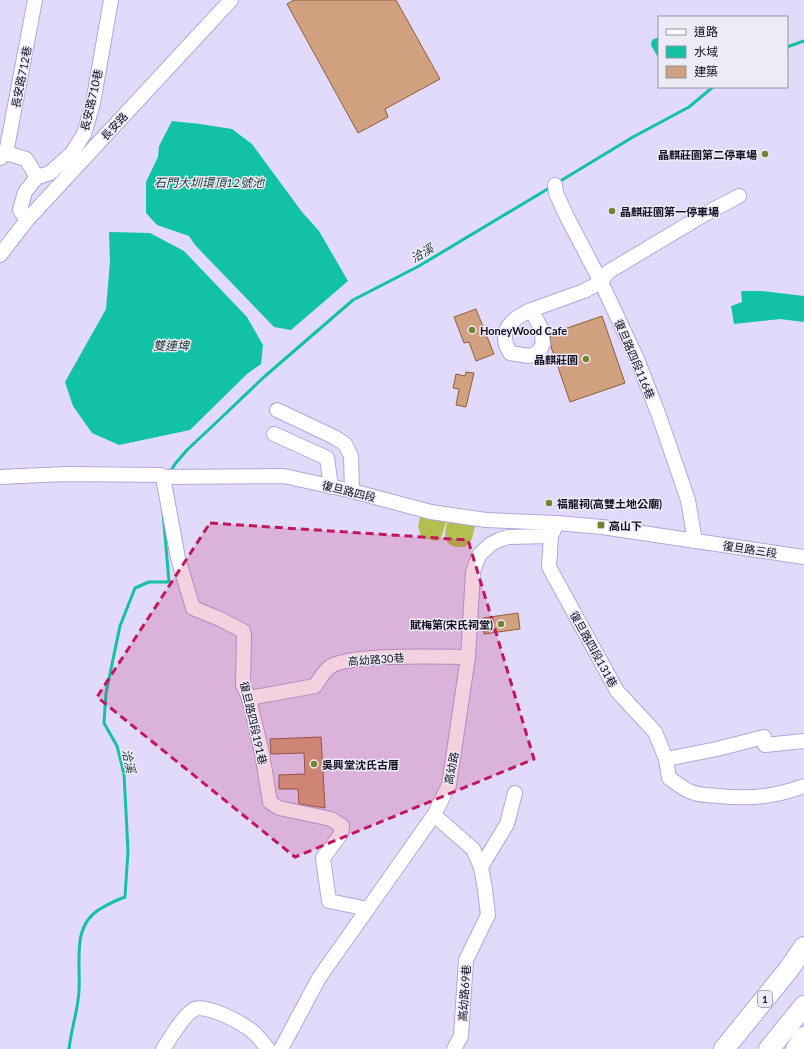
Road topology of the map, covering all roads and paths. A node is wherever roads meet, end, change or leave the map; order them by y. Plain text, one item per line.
1 (35, 0) edge
2 (111, 0) edge
3 (231, 0) edge
4 (3, 156) edge
5 (37, 177) junction
6 (555, 185) dead end
7 (739, 196) dead end
8 (27, 220) junction
9 (0, 255) edge
10 (601, 282) junction
11 (531, 310) dead end
12 (277, 410) dead end
13 (274, 434) dead end
14 (162, 476) junction
15 (0, 477) edge
16 (331, 487) junction
17 (352, 491) junction
18 (557, 523) junction
19 (551, 536) junction
20 (695, 541) junction
21 (804, 557) edge
22 (468, 657) junction
23 (249, 698) junction
24 (804, 741) edge
25 (666, 759) junction
26 (804, 786) edge
27 (515, 794) dead end
28 (434, 815) junction
29 (481, 867) junction
30 (368, 909) junction
31 (804, 947) edge
32 (804, 1006) edge
33 (804, 1038) edge
34 (163, 1049) edge
35 (268, 1049) edge
36 (281, 1049) edge
37 (454, 1049) edge
38 (724, 1049) edge
39 (769, 1049) edge
40 (796, 1049) edge

1 - 4 street, 長安路712巷
2 - 5 street, 長安路710巷
3 - 8 street, 長安路
4 - 5 street
5 - 8 street, 長安路710巷
6 - 10 street, 復旦路四段116巷
7 - 10 street
8 - 9 street, 長安路
10 - 11 street
10 - 20 street, 復旦路四段116巷
12 - 17 street
13 - 16 street
14 - 15 street, 復旦路四段
14 - 16 street, 復旦路四段
14 - 23 street, 復旦路四段191巷
16 - 17 street, 復旦路四段
17 - 18 street, 復旦路四段
18 - 19 street
18 - 20 street, 復旦路四段
19 - 22 street, 高幼路
19 - 25 street, 復旦路四段131巷
20 - 21 street, 復旦路三段
22 - 23 street, 高幼路30巷
22 - 28 street, 高幼路
23 - 30 street, 復旦路四段191巷
24 - 25 street
25 - 26 street, 復旦路四段131巷
27 - 29 street
28 - 29 street, 高幼路69巷
28 - 30 street, 高幼路
29 - 37 street, 高幼路69巷
30 - 36 street, 高幼路
31 - 38 highway, 1
32 - 39 highway
33 - 40 highway
34 - 35 street

